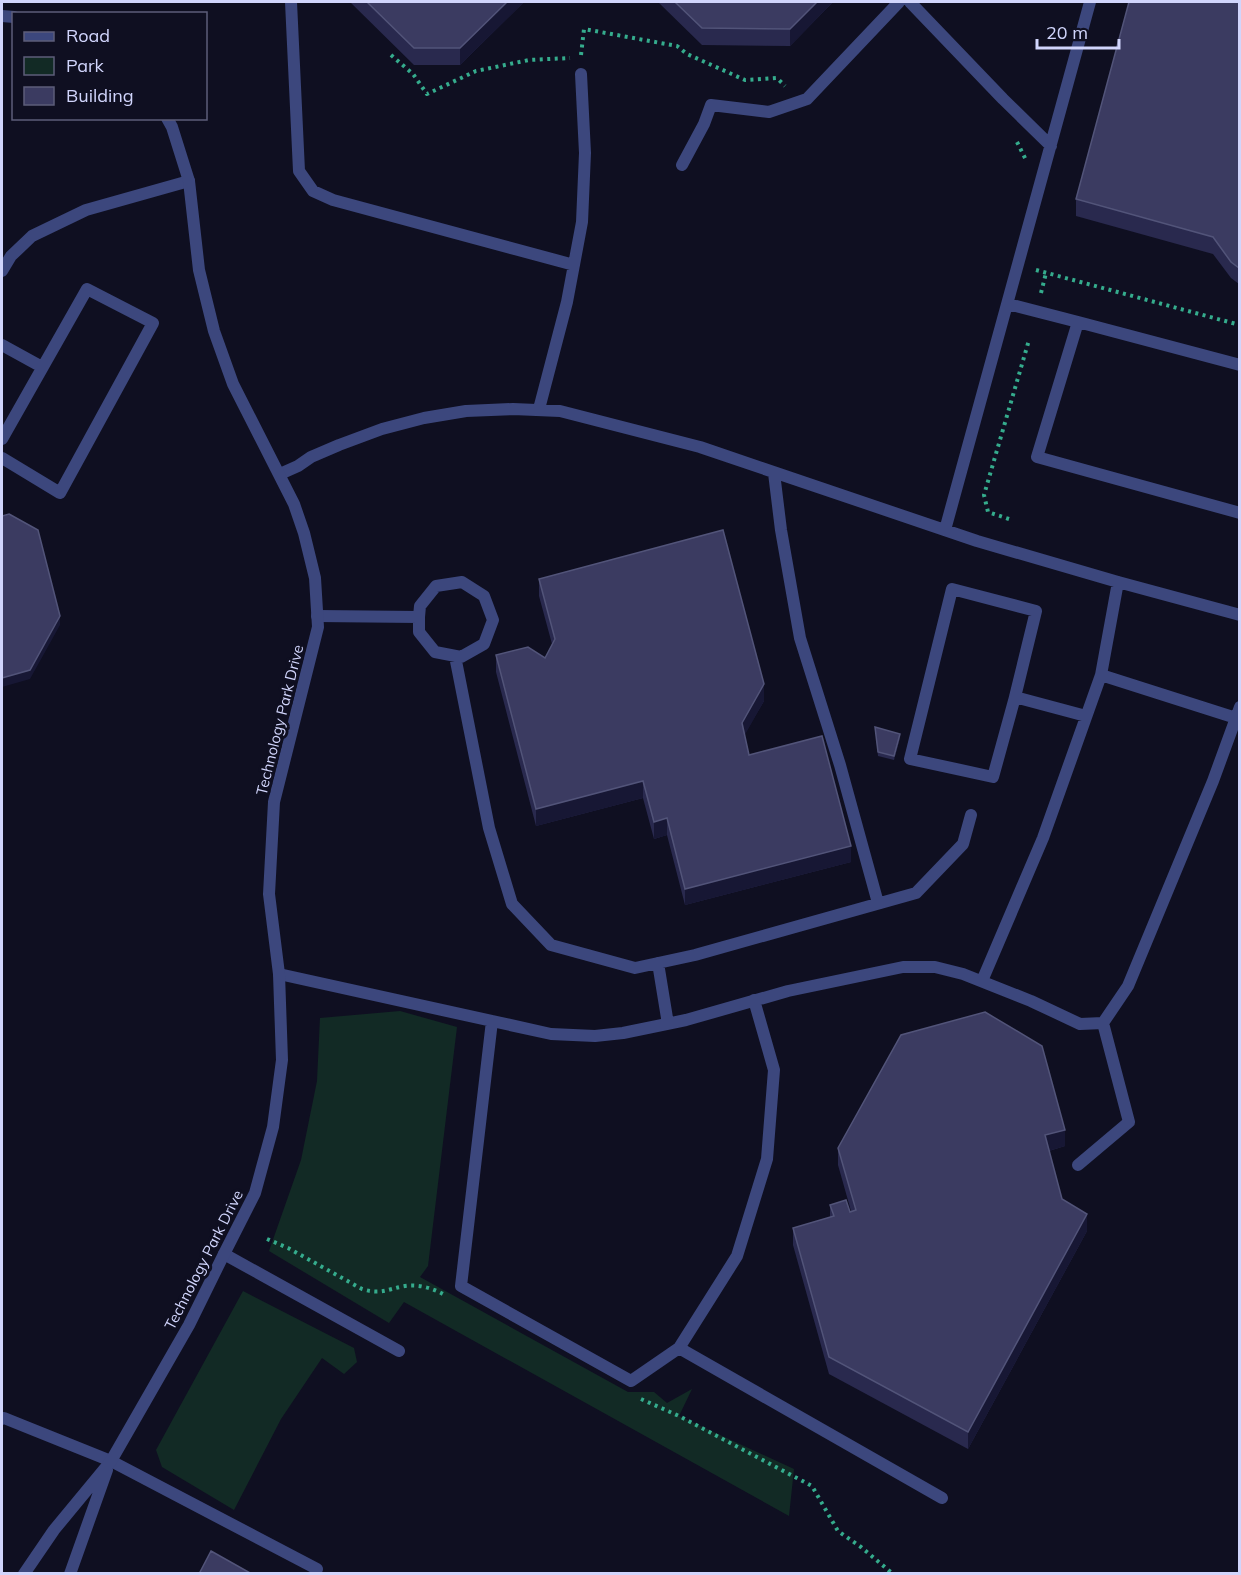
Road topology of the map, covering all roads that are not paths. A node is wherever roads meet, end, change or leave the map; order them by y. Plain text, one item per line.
1 (291, 2) edge
2 (899, 2) edge
3 (910, 2) edge
4 (1090, 2) edge
5 (581, 74) dead end
6 (168, 120) edge
7 (1051, 146) junction
8 (682, 165) dead end
9 (189, 181) junction
10 (574, 265) junction
11 (2, 271) edge
12 (1008, 304) junction
13 (1078, 322) junction
14 (2, 345) edge
15 (1239, 365) edge
16 (42, 367) junction
17 (538, 409) junction
18 (2, 439) edge
19 (2, 458) edge
20 (774, 473) junction
21 (280, 474) junction
22 (1239, 513) edge
23 (945, 530) junction
24 (1118, 582) junction
25 (1239, 615) edge
26 (317, 616) junction
27 (419, 617) junction
28 (455, 656) junction
29 (1101, 675) junction
30 (1015, 697) junction
31 (1238, 712) edge
32 (1086, 716) junction
33 (971, 814) dead end
34 (878, 903) junction
35 (658, 963) junction
36 (279, 974) junction
37 (982, 981) junction
38 (754, 1000) junction
39 (492, 1021) junction
40 (1103, 1023) junction
41 (668, 1024) junction
42 (1078, 1165) dead end
43 (224, 1254) junction
44 (679, 1348) junction
45 (399, 1351) dead end
46 (2, 1417) edge
47 (111, 1461) junction
48 (942, 1498) dead end
49 (317, 1569) dead end
50 (24, 1574) edge
51 (70, 1574) edge

1 - 10 street
2 - 8 street
3 - 7 street
4 - 7 street
5 - 10 street
6 - 9 street, Technology Park Drive
7 - 12 street
9 - 11 street
9 - 21 street, Technology Park Drive
10 - 17 street
12 - 13 street
12 - 23 street
13 - 15 street
13 - 22 street
14 - 16 street
16 - 18 street
16 - 19 street
17 - 20 street
17 - 21 street
20 - 23 street
20 - 34 street
21 - 26 street, Technology Park Drive
23 - 24 street
24 - 25 street
24 - 29 street
26 - 27 street
26 - 36 street, Technology Park Drive
27 - 28 street
27 - 28 street
28 - 35 street
29 - 31 street
29 - 32 street
30 - 30 street
30 - 32 street
31 - 40 street
32 - 37 street
33 - 34 street
34 - 35 street
35 - 41 street
36 - 39 street
36 - 43 street, Technology Park Drive
37 - 38 street
37 - 40 street
38 - 41 street
38 - 44 street
39 - 41 street
39 - 44 street
40 - 42 street
43 - 45 street
43 - 47 street, Technology Park Drive
44 - 48 street
46 - 47 street
47 - 49 street
47 - 50 street, Technology Park Drive
47 - 51 street, Technology Park Drive

